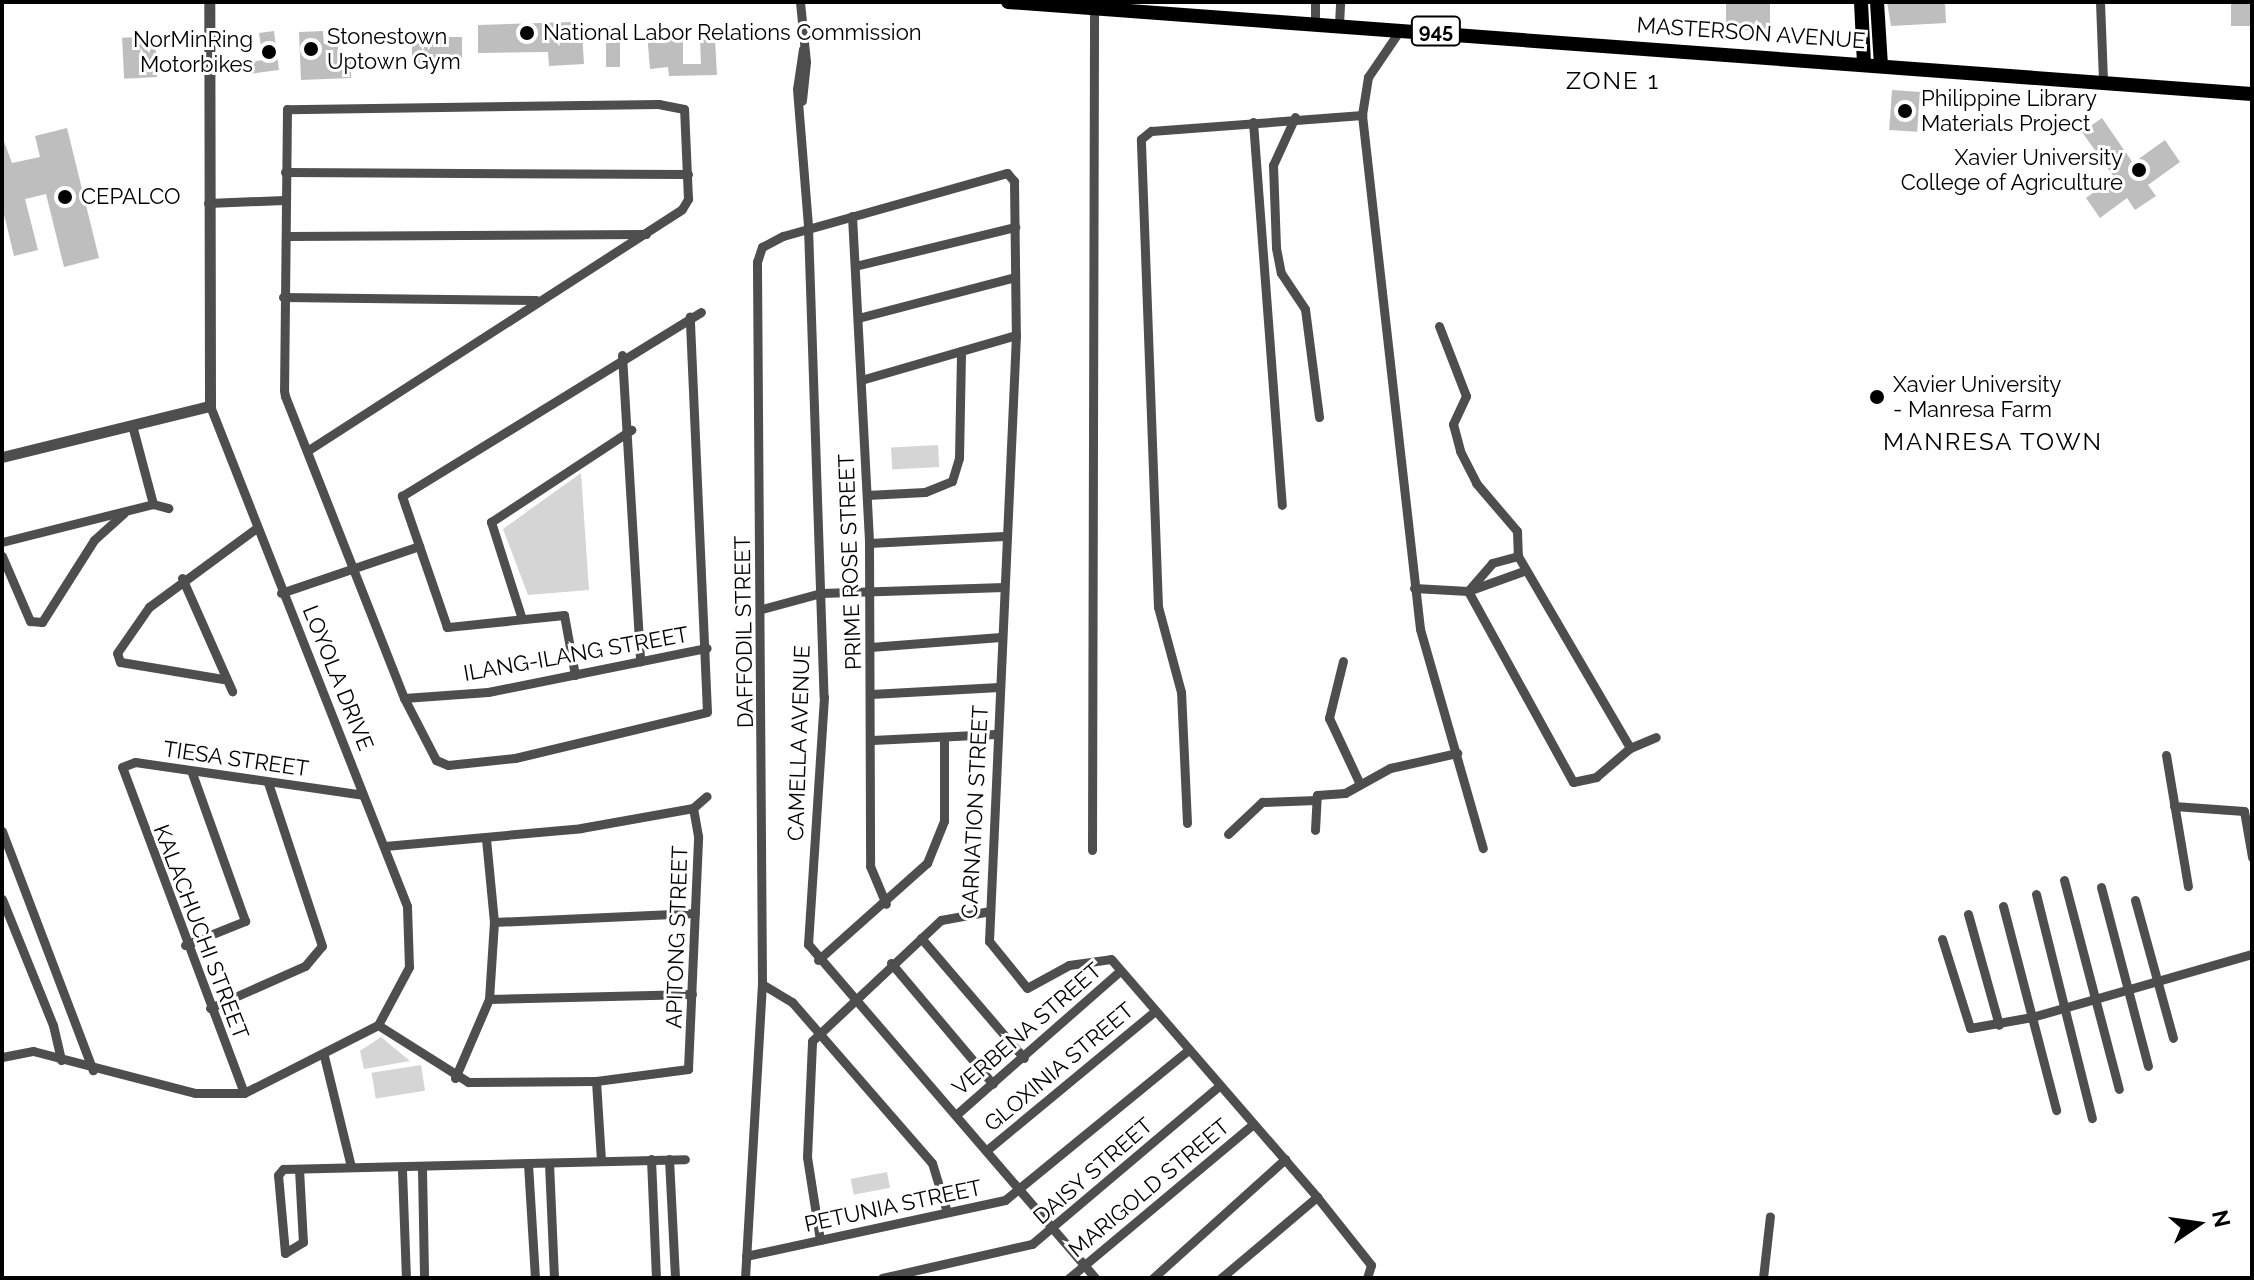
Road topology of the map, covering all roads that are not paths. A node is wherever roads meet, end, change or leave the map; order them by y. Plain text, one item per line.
1 (209, 2) edge
2 (800, 2) edge
3 (1008, 2) edge
4 (1315, 2) edge
5 (1340, 2) edge
6 (1861, 2) edge
7 (1877, 2) edge
8 (2100, 2) edge
9 (1094, 7) junction
10 (1315, 22) junction
11 (1339, 24) junction
12 (1401, 28) junction
13 (1864, 63) junction
14 (1881, 65) junction
15 (2103, 81) junction
16 (2252, 94) edge
17 (1362, 115) junction
18 (1295, 117) junction
19 (1253, 122) junction
20 (285, 172) junction
21 (688, 174) junction
22 (1011, 174) joint
23 (284, 200) junction
24 (208, 203) junction
25 (852, 216) junction
26 (808, 227) junction
27 (1015, 227) junction
28 (647, 234) junction
29 (286, 236) junction
30 (855, 266) junction
31 (1015, 277) junction
32 (283, 297) junction
33 (538, 300) junction
34 (701, 312) dead end
35 (690, 316) junction
36 (858, 318) junction
37 (1439, 326) dead end
38 (1016, 335) junction
39 (961, 351) junction
40 (622, 355) junction
41 (861, 380) junction
42 (210, 406) junction
43 (1319, 417) dead end
44 (132, 425) junction
45 (631, 430) junction
46 (307, 451) junction
47 (2, 457) edge
48 (867, 495) junction
49 (153, 504) junction
50 (1282, 505) dead end
51 (168, 508) dead end
52 (124, 513) junction
53 (255, 529) junction
54 (1004, 536) junction
55 (2, 542) edge
56 (869, 543) junction
57 (419, 546) junction
58 (2, 556) edge
59 (1518, 556) junction
60 (352, 567) junction
61 (1524, 571) junction
62 (182, 578) junction
63 (1004, 587) junction
64 (1414, 588) junction
65 (1468, 591) junction
66 (870, 592) junction
67 (281, 593) junction
68 (821, 593) junction
69 (762, 609) junction
70 (521, 616) junction
71 (1001, 637) junction
72 (870, 647) junction
73 (707, 648) junction
74 (640, 661) junction
75 (1343, 661) dead end
76 (575, 675) junction
77 (223, 679) junction
78 (999, 687) junction
79 (232, 691) dead end
80 (871, 694) junction
81 (404, 698) junction
82 (996, 734) junction
83 (1656, 737) dead end
84 (944, 738) junction
85 (872, 740) junction
86 (1630, 748) junction
87 (1457, 753) junction
88 (2166, 755) dead end
89 (192, 773) junction
90 (1359, 782) junction
91 (268, 783) junction
92 (124, 784) joint
93 (363, 795) junction
94 (707, 796) dead end
95 (1316, 800) junction
96 (2174, 806) junction
97 (693, 808) junction
98 (1187, 823) dead end
99 (1315, 830) dead end
100 (2, 831) edge
101 (1228, 834) dead end
102 (486, 839) junction
103 (385, 846) junction
104 (1483, 848) dead end
105 (1092, 850) dead end
106 (2252, 857) edge
107 (2064, 880) dead end
108 (2188, 886) dead end
109 (2101, 887) dead end
110 (2036, 894) dead end
111 (2, 899) edge
112 (2135, 900) dead end
113 (886, 904) junction
114 (2003, 906) dead end
115 (990, 911) junction
116 (695, 913) junction
117 (1968, 914) dead end
118 (494, 922) junction
119 (921, 938) junction
120 (1942, 939) dead end
121 (185, 945) junction
122 (2252, 954) edge
123 (818, 960) junction
124 (891, 963) junction
125 (1120, 971) junction
126 (2159, 982) junction
127 (762, 984) junction
128 (2130, 989) junction
129 (692, 994) junction
130 (852, 998) junction
131 (489, 999) junction
132 (2096, 999) junction
133 (210, 1008) junction
134 (2064, 1008) junction
135 (1155, 1011) junction
136 (2032, 1017) junction
137 (378, 1025) junction
138 (1999, 1025) junction
139 (819, 1031) junction
140 (2173, 1038) dead end
141 (1187, 1051) junction
142 (324, 1056) junction
143 (2, 1057) edge
144 (1024, 1058) junction
145 (61, 1060) junction
146 (2148, 1066) dead end
147 (93, 1070) junction
148 (455, 1078) junction
149 (596, 1081) junction
150 (993, 1084) junction
151 (1219, 1086) junction
152 (2119, 1089) dead end
153 (244, 1093) junction
154 (2056, 1110) dead end
155 (957, 1114) junction
156 (2092, 1118) dead end
157 (1251, 1126) junction
158 (987, 1150) junction
159 (651, 1159) junction
160 (669, 1159) junction
161 (685, 1159) dead end
162 (1285, 1159) junction
163 (601, 1160) junction
164 (549, 1163) junction
165 (528, 1164) junction
166 (351, 1167) junction
167 (299, 1169) junction
168 (422, 1169) junction
169 (402, 1170) junction
170 (1019, 1190) junction
171 (1317, 1197) junction
172 (947, 1212) junction
173 (1770, 1216) dead end
174 (1053, 1230) junction
175 (820, 1240) junction
176 (746, 1256) junction
177 (1084, 1266) junction
178 (1369, 1274) edge
179 (406, 1278) edge
180 (424, 1278) edge
181 (535, 1278) edge
182 (554, 1278) edge
183 (656, 1278) edge
184 (675, 1278) edge
185 (745, 1278) edge
186 (882, 1278) edge
187 (1069, 1278) edge
188 (1095, 1278) edge
189 (1153, 1278) edge
190 (1221, 1278) edge
191 (1763, 1278) edge

1 - 24 street, LOYOLA DRIVE
2 - 26 street, CAMELLA AVENUE
3 - 9 main road, MASTERSON AVENUE / 945
4 - 10 street
5 - 11 street
6 - 13 main road
7 - 14 main road
8 - 15 street
9 - 10 main road, MASTERSON AVENUE / 945
9 - 105 street
10 - 11 main road, MASTERSON AVENUE / 945
11 - 12 main road, MASTERSON AVENUE / 945
12 - 13 main road, MASTERSON AVENUE / 945
12 - 17 street
13 - 14 main road, MASTERSON AVENUE / 945
14 - 15 main road, MASTERSON AVENUE / 945
15 - 16 main road, MASTERSON AVENUE / 945
17 - 18 street
17 - 64 street
18 - 19 street
18 - 43 street
19 - 50 street
19 - 98 street
20 - 21 street
20 - 21 street
20 - 23 street
21 - 28 street
22 - 25 street, DAFFODIL STREET
22 - 27 street, CARNATION STREET
23 - 24 street
23 - 29 street
24 - 42 street, LOYOLA DRIVE
25 - 26 street, DAFFODIL STREET
25 - 30 street, PRIME ROSE STREET
26 - 68 street, CAMELLA AVENUE
26 - 69 street, DAFFODIL STREET
27 - 30 street
27 - 31 street, CARNATION STREET
28 - 29 street
28 - 33 street
29 - 32 street
30 - 36 street, PRIME ROSE STREET
31 - 36 street
31 - 38 street, CARNATION STREET
32 - 33 street
32 - 46 street
33 - 46 street
34 - 35 street
35 - 40 street
35 - 73 street
36 - 41 street, PRIME ROSE STREET
37 - 59 street
38 - 39 street
38 - 54 street, CARNATION STREET
39 - 41 street
39 - 48 street
40 - 45 street
40 - 57 street
41 - 48 street, PRIME ROSE STREET
42 - 44 street
42 - 53 street, LOYOLA DRIVE
44 - 47 street
44 - 49 street
45 - 70 street
45 - 74 street
46 - 60 street
48 - 56 street, PRIME ROSE STREET
49 - 51 street
49 - 52 street
52 - 55 street
52 - 58 street
53 - 62 street
53 - 67 street, LOYOLA DRIVE
54 - 56 street
54 - 63 street, CARNATION STREET
56 - 66 street, PRIME ROSE STREET
57 - 60 street
57 - 70 street
59 - 61 street
59 - 65 street
60 - 67 street
60 - 81 street
61 - 65 street
61 - 86 street
62 - 77 street
62 - 77 street
63 - 66 street
63 - 71 street, CARNATION STREET
64 - 65 street
64 - 87 street
65 - 86 street
66 - 68 street
66 - 72 street, PRIME ROSE STREET
67 - 93 street, LOYOLA DRIVE
68 - 69 street
68 - 123 street, CAMELLA AVENUE
69 - 127 street, DAFFODIL STREET
70 - 76 street
71 - 72 street
71 - 78 street, CARNATION STREET
72 - 80 street, PRIME ROSE STREET
73 - 74 street, ILANG-ILANG STREET
73 - 81 street
74 - 76 street, ILANG-ILANG STREET
75 - 90 street
76 - 81 street, ILANG-ILANG STREET
77 - 79 street
78 - 80 street
78 - 82 street, CARNATION STREET
80 - 85 street, PRIME ROSE STREET
82 - 84 street
82 - 115 street, CARNATION STREET
83 - 86 street
84 - 85 street
84 - 113 street
85 - 113 street, PRIME ROSE STREET
87 - 90 street
87 - 104 street
88 - 96 street
89 - 91 street, TIESA STREET
89 - 92 street, TIESA STREET
89 - 121 street
90 - 95 street
91 - 93 street, TIESA STREET
91 - 133 street
92 - 121 street, KALACHUCHI STREET
93 - 103 street, LOYOLA DRIVE
94 - 97 street
95 - 99 street
95 - 101 street
96 - 106 street
96 - 108 street
97 - 102 street
97 - 116 street, APITONG STREET
100 - 147 street
102 - 103 street
102 - 118 street
103 - 137 street, LOYOLA DRIVE
107 - 132 street
109 - 128 street
110 - 134 street
111 - 145 street
112 - 126 street
113 - 123 street
114 - 136 street
115 - 119 street
115 - 125 street, CARNATION STREET
116 - 118 street
116 - 129 street, APITONG STREET
117 - 138 street
118 - 131 street
119 - 124 street
119 - 144 street
120 - 138 street
121 - 133 street, KALACHUCHI STREET
122 - 126 street
123 - 130 street, CAMELLA AVENUE
124 - 130 street
124 - 150 street
125 - 135 street
125 - 144 street, VERBENA STREET
126 - 128 street
126 - 140 street
127 - 139 street
127 - 176 street, DAFFODIL STREET
128 - 132 street
128 - 146 street
129 - 131 street
129 - 149 street, APITONG STREET
130 - 139 street
130 - 155 street, CAMELLA AVENUE
131 - 148 street
132 - 134 street
132 - 152 street
133 - 153 street, KALACHUCHI STREET
134 - 136 street
134 - 156 street
135 - 141 street
135 - 158 street, GLOXINIA STREET
136 - 138 street
136 - 154 street
137 - 142 street
137 - 148 street
139 - 172 street
139 - 175 street
141 - 151 street
141 - 170 street, PETUNIA STREET
142 - 153 street
142 - 166 street
143 - 145 street
144 - 150 street, VERBENA STREET
145 - 147 street
147 - 153 street
148 - 149 street
149 - 163 street
150 - 155 street, VERBENA STREET
151 - 157 street
151 - 174 street, DAISY STREET
155 - 158 street, CAMELLA AVENUE
157 - 162 street
157 - 177 street, MARIGOLD STREET
158 - 170 street, CAMELLA AVENUE
159 - 160 street
159 - 163 street
159 - 183 street
160 - 161 street
160 - 184 street
162 - 171 street
162 - 189 street
163 - 164 street
164 - 165 street
164 - 182 street
165 - 168 street
165 - 181 street
166 - 167 street
166 - 169 street
167 - 167 street
168 - 169 street
168 - 180 street
169 - 179 street
170 - 172 street, PETUNIA STREET
170 - 174 street, CAMELLA AVENUE
171 - 178 street
171 - 190 street
172 - 175 street, PETUNIA STREET
173 - 191 street
174 - 177 street, CAMELLA AVENUE
174 - 186 street, DAISY STREET
175 - 176 street, PETUNIA STREET
176 - 185 street, DAFFODIL STREET
177 - 187 street, MARIGOLD STREET
177 - 188 street, CAMELLA AVENUE

